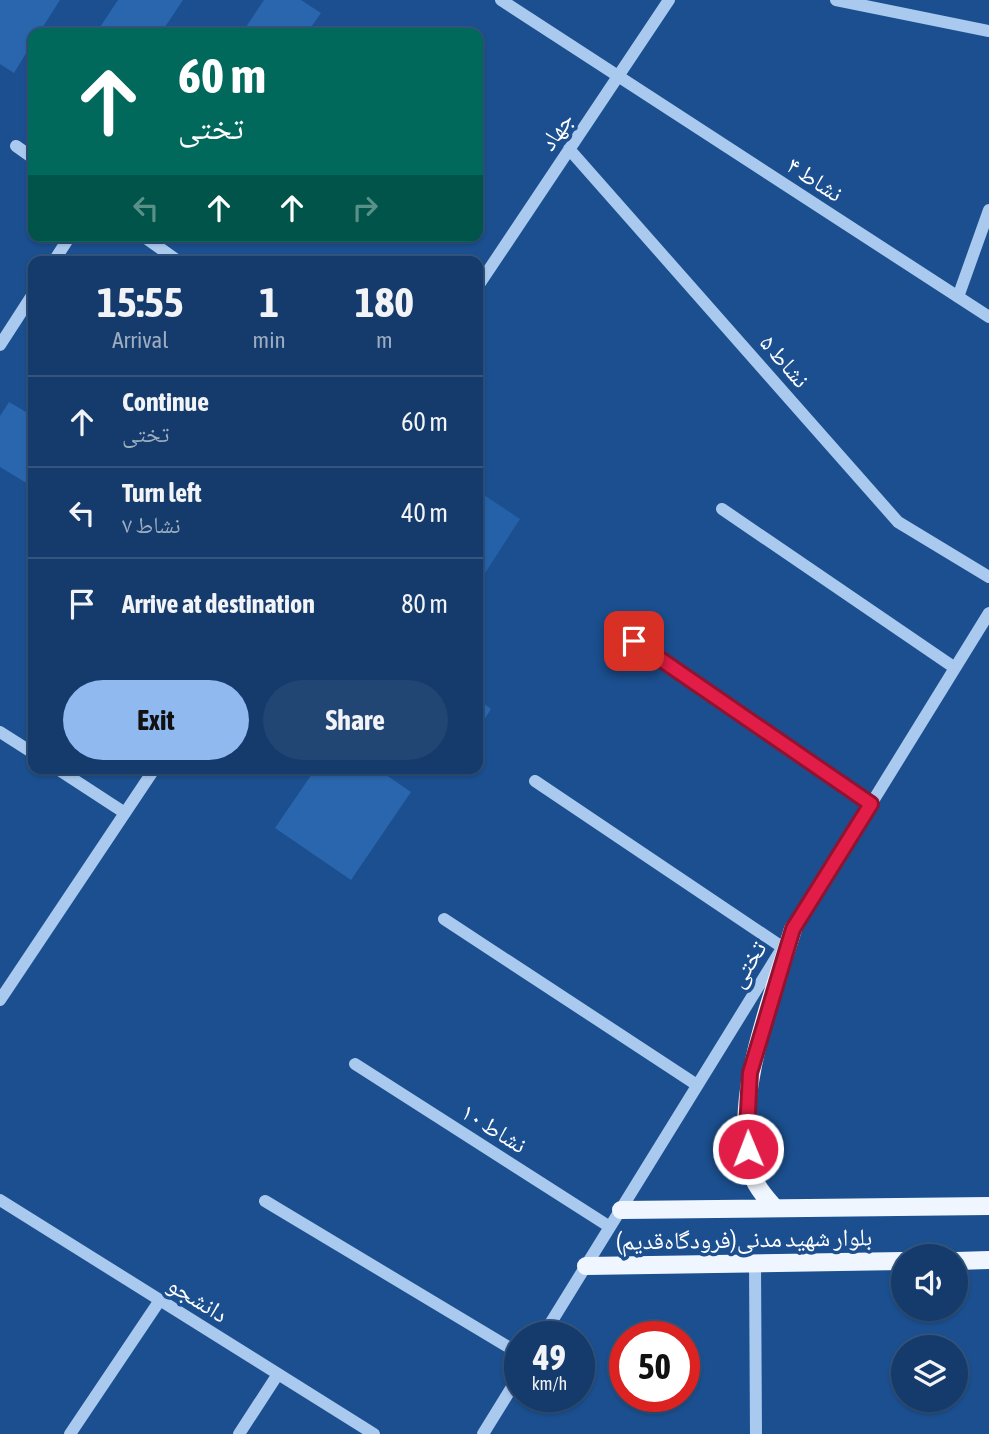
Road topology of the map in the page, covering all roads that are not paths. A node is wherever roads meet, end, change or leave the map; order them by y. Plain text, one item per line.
1 (501, 0) edge
2 (669, 0) edge
3 (836, 0) edge
4 (989, 31) edge
5 (618, 76) junction
6 (16, 146) dead end
7 (569, 149) junction
8 (28, 154) edge
9 (989, 210) edge
10 (152, 242) edge
11 (171, 256) edge
12 (483, 278) edge
13 (958, 297) junction
14 (28, 301) edge
15 (989, 317) edge
16 (0, 345) edge
17 (722, 509) dead end
18 (989, 577) edge
19 (989, 613) edge
20 (634, 641) dead end
21 (954, 668) junction
22 (0, 732) edge
23 (28, 750) edge
24 (65, 774) edge
25 (151, 774) edge
26 (535, 781) dead end
27 (871, 804) junction
28 (125, 813) junction
29 (444, 919) dead end
30 (793, 929) junction
31 (782, 947) junction
32 (0, 1000) edge
33 (355, 1064) dead end
34 (697, 1085) junction
35 (0, 1200) edge
36 (265, 1201) dead end
37 (989, 1206) edge
38 (775, 1208) junction
39 (621, 1210) junction
40 (610, 1227) junction
41 (989, 1260) edge
42 (891, 1261) edge
43 (968, 1261) edge
44 (755, 1263) junction
45 (586, 1265) junction
46 (160, 1300) junction
47 (552, 1321) edge
48 (504, 1344) edge
49 (278, 1374) junction
50 (504, 1400) edge
51 (70, 1434) edge
52 (239, 1434) edge
53 (374, 1434) edge
54 (483, 1434) edge
55 (756, 1434) edge

1 - 5 street, نشاط ۴
2 - 5 street, جهاد
3 - 4 street
5 - 7 street, جهاد
5 - 13 street, نشاط ۴
6 - 8 street
7 - 12 street, جهاد
7 - 18 street, نشاط ۵
9 - 13 street
10 - 11 street
13 - 15 street, نشاط ۴
14 - 16 street
17 - 21 street
19 - 21 street, تختی
20 - 27 street
21 - 27 street, تختی
22 - 23 street
24 - 28 street
25 - 28 street
26 - 31 street
27 - 30 street, تختی
28 - 32 street
29 - 34 street
30 - 31 street, تختی
30 - 38 main road
31 - 34 street, تختی
33 - 40 street, نشاط ۱۰
34 - 39 street, تختی
35 - 46 street, دانشجو
36 - 48 street
37 - 38 main road, بلوار شهید مدنی(فرودگاه‌قدیم)
38 - 39 main road, بلوار شهید مدنی(فرودگاه‌قدیم)
39 - 40 street, تختی
40 - 45 street, تختی
41 - 43 main road
42 - 44 main road, بلوار شهید مدنی(فرودگاه‌قدیم)
44 - 45 main road, بلوار شهید مدنی(فرودگاه‌قدیم)
44 - 55 street
45 - 47 street, تختی
46 - 49 street, دانشجو
46 - 51 street
49 - 52 street
49 - 53 street, دانشجو
50 - 54 street

